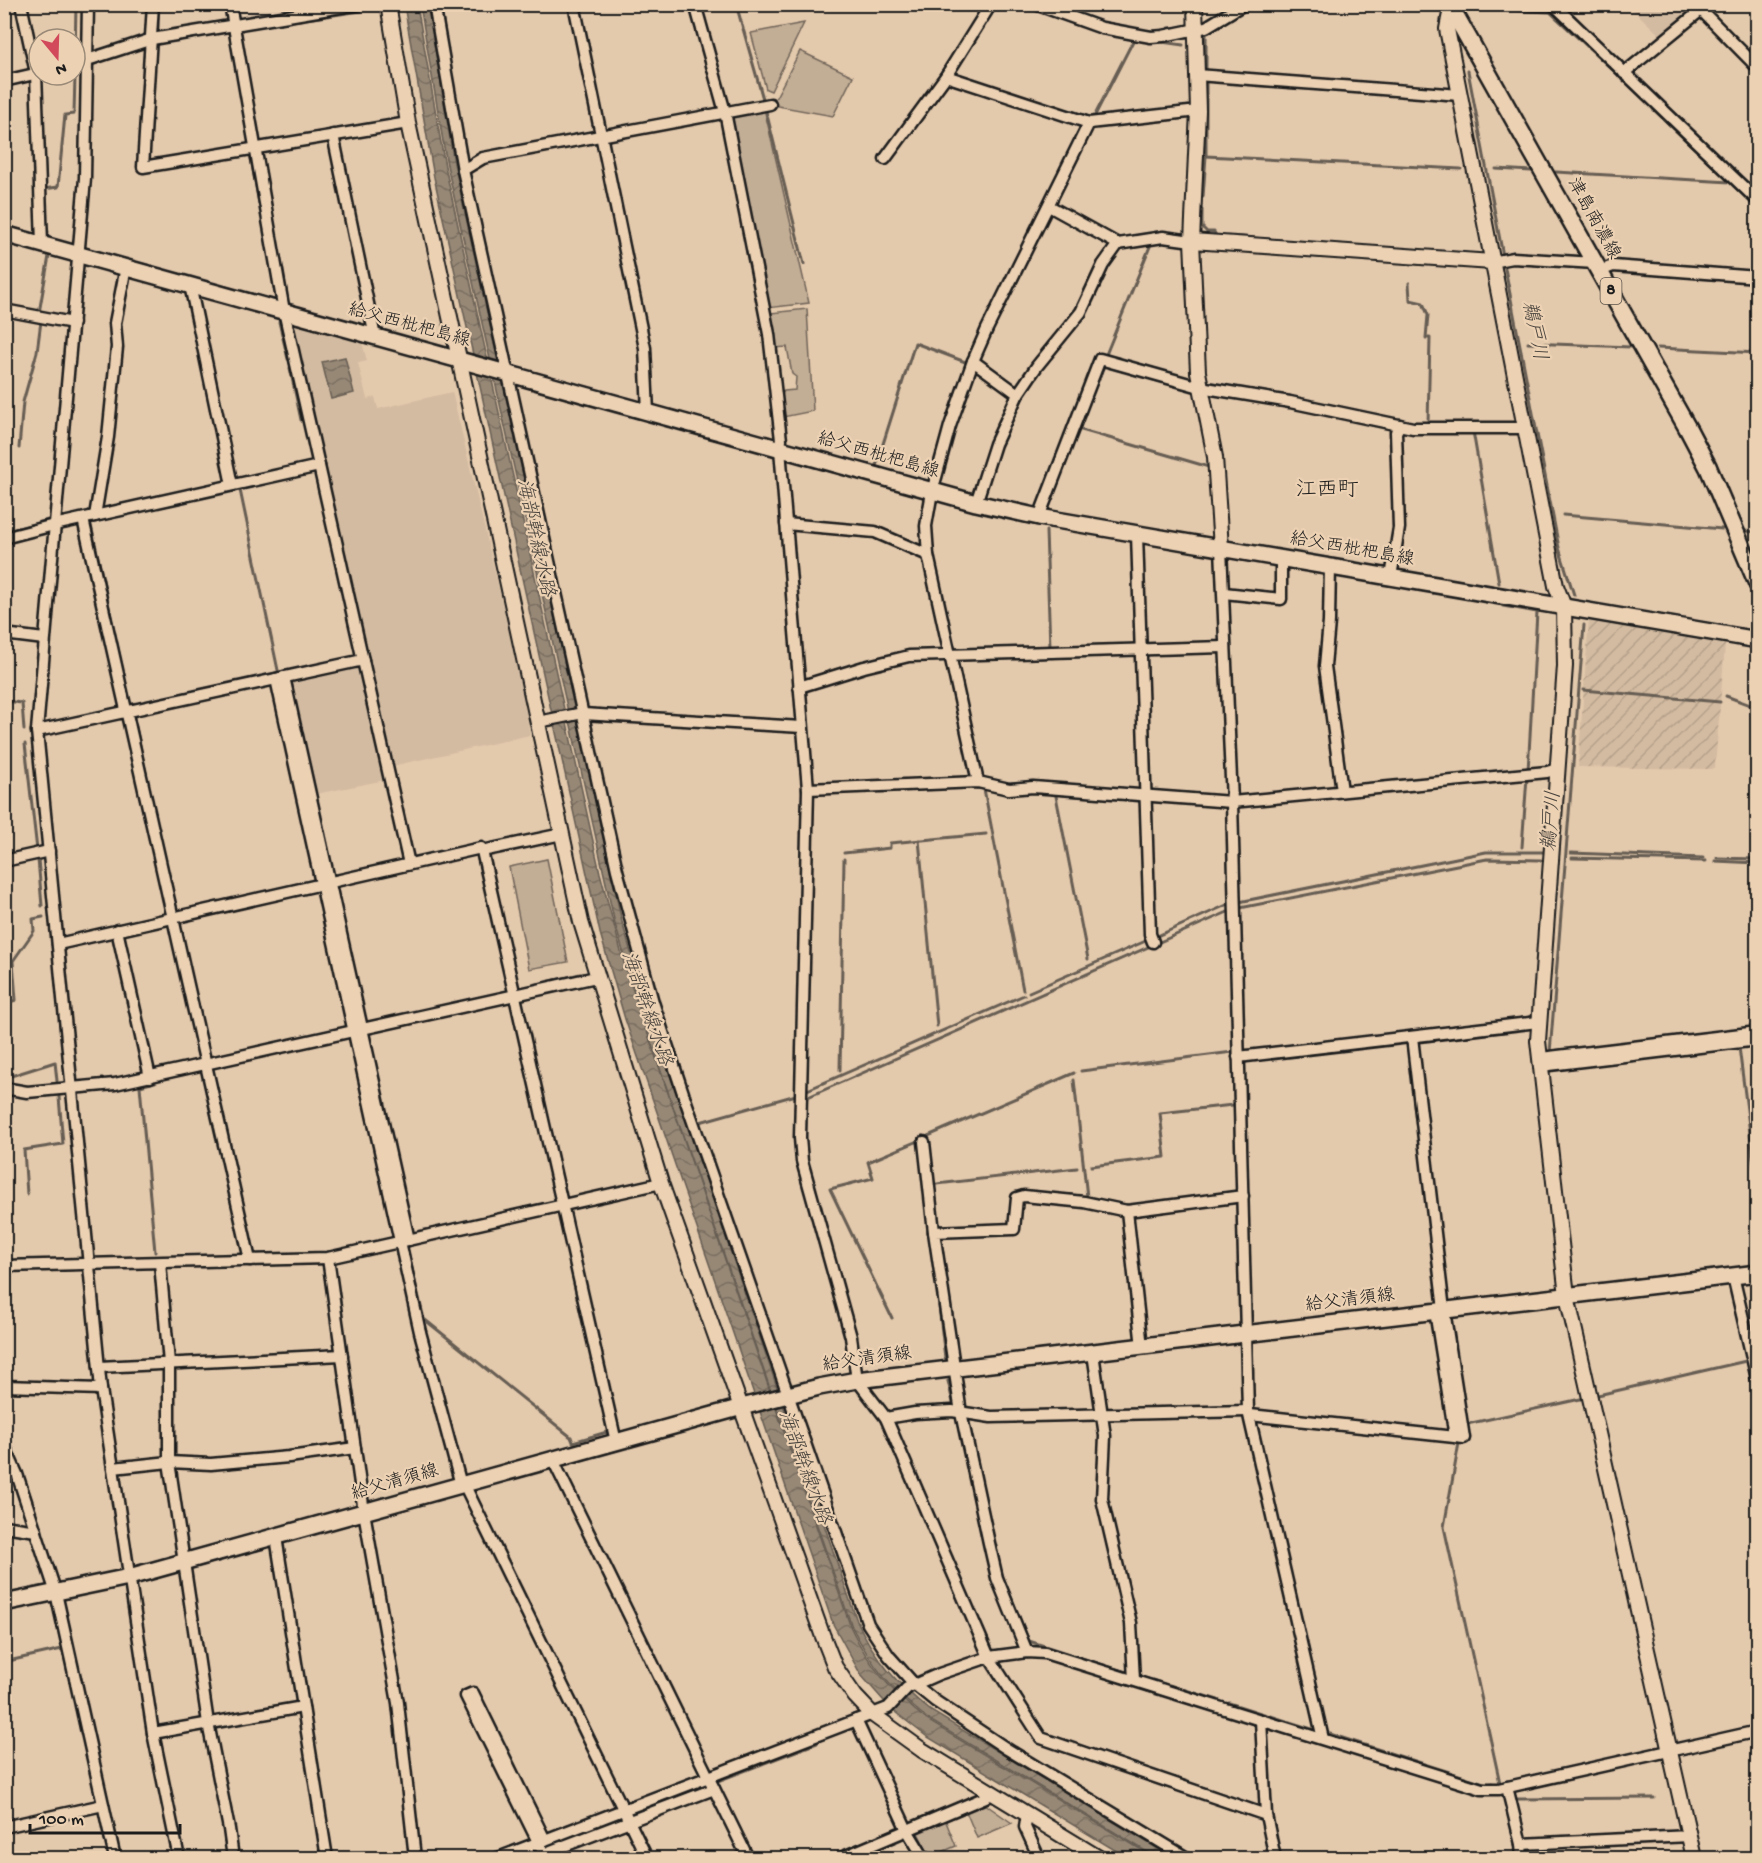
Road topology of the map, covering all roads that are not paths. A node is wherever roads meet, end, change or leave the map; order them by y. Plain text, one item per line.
1 (21, 4) edge
2 (88, 4) edge
3 (153, 4) edge
4 (230, 4) edge
5 (359, 4) edge
6 (388, 4) edge
7 (434, 4) edge
8 (574, 4) edge
9 (695, 4) edge
10 (991, 4) edge
11 (1035, 4) edge
12 (1195, 4) edge
13 (1244, 4) edge
14 (1553, 4) edge
15 (1450, 6) edge
16 (1697, 8) edge
17 (234, 26) junction
18 (27, 28) edge
19 (1195, 28) junction
20 (152, 39) junction
21 (88, 60) junction
22 (1758, 68) edge
23 (1624, 73) junction
24 (1197, 75) junction
25 (27, 76) edge
26 (946, 76) junction
27 (4, 81) edge
28 (38, 87) edge
29 (1460, 94) junction
30 (770, 104) dead end
31 (1197, 111) junction
32 (725, 112) junction
33 (408, 123) junction
34 (1089, 123) junction
35 (333, 135) junction
36 (601, 136) junction
37 (254, 148) junction
38 (461, 155) junction
39 (483, 158) junction
40 (885, 159) dead end
41 (463, 170) junction
42 (1758, 201) edge
43 (1049, 206) junction
44 (4, 234) edge
45 (1192, 241) junction
46 (42, 244) junction
47 (1118, 244) junction
48 (79, 254) junction
49 (1495, 261) junction
50 (126, 267) junction
51 (1598, 267) junction
52 (1758, 277) edge
53 (190, 285) junction
54 (4, 310) edge
55 (284, 311) junction
56 (73, 323) junction
57 (375, 337) junction
58 (465, 361) junction
59 (973, 361) junction
60 (504, 372) junction
61 (1200, 387) junction
62 (1018, 394) junction
63 (648, 412) junction
64 (1400, 425) junction
65 (1524, 428) junction
66 (780, 449) junction
67 (319, 466) junction
68 (232, 485) junction
69 (932, 492) junction
70 (976, 503) junction
71 (95, 516) junction
72 (1039, 517) junction
73 (83, 519) junction
74 (786, 524) junction
75 (54, 525) junction
76 (1137, 534) junction
77 (4, 538) edge
78 (1221, 548) junction
79 (928, 555) junction
80 (1281, 558) junction
81 (1330, 566) junction
82 (1391, 577) junction
83 (1758, 585) edge
84 (1224, 593) junction
85 (1564, 606) junction
86 (4, 634) edge
87 (44, 639) junction
88 (1758, 640) edge
89 (1224, 647) junction
90 (1141, 650) junction
91 (950, 654) junction
92 (363, 660) junction
93 (280, 678) junction
94 (799, 687) junction
95 (127, 711) junction
96 (582, 713) junction
97 (544, 720) junction
98 (802, 728) junction
99 (37, 731) junction
100 (1557, 769) junction
101 (978, 782) junction
102 (808, 789) junction
103 (1342, 791) junction
104 (1145, 795) junction
105 (1232, 802) junction
106 (562, 834) junction
107 (49, 851) junction
108 (482, 851) junction
109 (4, 861) edge
110 (409, 864) junction
111 (326, 884) junction
112 (172, 917) junction
113 (117, 930) junction
114 (1153, 942) dead end
115 (58, 944) junction
116 (596, 977) junction
117 (515, 996) junction
118 (1538, 1022) junction
119 (358, 1030) junction
120 (1758, 1032) edge
121 (1412, 1037) junction
122 (1731, 1039) junction
123 (1758, 1040) edge
124 (1238, 1057) junction
125 (1541, 1062) junction
126 (206, 1064) junction
127 (150, 1077) junction
128 (4, 1088) edge
129 (71, 1089) junction
130 (924, 1142) dead end
131 (661, 1183) junction
132 (1243, 1196) junction
133 (562, 1206) junction
134 (1126, 1211) junction
135 (934, 1232) junction
136 (405, 1240) junction
137 (328, 1258) junction
138 (250, 1260) junction
139 (160, 1263) junction
140 (4, 1266) edge
141 (89, 1266) junction
142 (1758, 1273) edge
143 (1733, 1276) junction
144 (1567, 1296) junction
145 (1440, 1310) junction
146 (1247, 1333) junction
147 (1142, 1347) junction
148 (1093, 1353) junction
149 (342, 1355) junction
150 (169, 1364) junction
151 (99, 1367) junction
152 (953, 1368) junction
153 (857, 1380) junction
154 (1758, 1383) edge
155 (4, 1386) edge
156 (101, 1389) junction
157 (786, 1396) junction
158 (748, 1406) junction
159 (961, 1413) junction
160 (1249, 1413) junction
161 (1103, 1415) junction
162 (886, 1418) junction
163 (616, 1442) junction
164 (4, 1445) edge
165 (355, 1448) junction
166 (553, 1460) junction
167 (170, 1462) junction
168 (113, 1468) junction
169 (463, 1485) junction
170 (364, 1512) junction
171 (4, 1526) edge
172 (36, 1532) junction
173 (276, 1537) junction
174 (184, 1562) junction
175 (129, 1577) junction
176 (56, 1593) junction
177 (4, 1603) edge
178 (1027, 1652) junction
179 (989, 1657) junction
180 (1134, 1680) junction
181 (911, 1686) junction
182 (303, 1707) junction
183 (872, 1714) junction
184 (856, 1720) junction
185 (1261, 1720) junction
186 (208, 1723) junction
187 (1758, 1731) edge
188 (153, 1733) junction
189 (1323, 1739) junction
190 (1670, 1750) junction
191 (712, 1783) junction
192 (1507, 1787) junction
193 (993, 1794) junction
194 (103, 1805) junction
195 (1027, 1814) junction
196 (1266, 1815) junction
197 (626, 1816) junction
198 (4, 1827) edge
199 (907, 1830) junction
200 (1690, 1836) junction
201 (1521, 1844) junction
202 (547, 1848) edge
203 (115, 1858) edge
204 (178, 1858) edge
205 (233, 1858) edge
206 (327, 1858) edge
207 (415, 1858) edge
208 (498, 1858) edge
209 (647, 1858) edge
210 (747, 1858) edge
211 (841, 1858) edge
212 (924, 1858) edge
213 (1039, 1858) edge
214 (1100, 1858) edge
215 (1187, 1858) edge
216 (1275, 1858) edge
217 (1522, 1858) edge
218 (1695, 1858) edge

1 - 18 street
2 - 21 street
3 - 20 street
4 - 17 street
5 - 17 street
6 - 33 street
7 - 38 street
8 - 36 street
9 - 32 street
10 - 26 street
11 - 19 street
12 - 19 street
13 - 19 street
14 - 23 street
15 - 29 street
15 - 51 main road, 津島南濃線 / 8
16 - 22 street
16 - 23 street
17 - 20 street
17 - 37 street
19 - 24 street
20 - 21 street
20 - 37 street
21 - 48 street
23 - 42 street
24 - 29 street
24 - 31 street
25 - 27 street
26 - 34 street
26 - 40 street
28 - 46 street
29 - 49 street
30 - 32 street
31 - 34 street
31 - 45 street
32 - 36 street
32 - 66 street
33 - 35 street
33 - 58 street
34 - 43 street
35 - 37 street
35 - 57 street
36 - 39 street
36 - 63 street
37 - 55 street
38 - 39 street
38 - 41 street
39 - 41 street
41 - 60 street
43 - 47 street
43 - 59 street
44 - 46 main road, 給父西枇杷島線
45 - 47 street
45 - 49 street
45 - 61 street
46 - 48 main road, 給父西枇杷島線
47 - 62 street
48 - 50 main road, 給父西枇杷島線
48 - 56 street
49 - 51 street
49 - 65 street
50 - 53 main road, 給父西枇杷島線
50 - 71 street
51 - 52 street
51 - 83 main road, 津島南濃線 / 8
53 - 55 main road, 給父西枇杷島線
53 - 68 street
54 - 56 street
55 - 57 main road, 給父西枇杷島線
55 - 67 street
56 - 75 street
57 - 58 main road, 給父西枇杷島線
58 - 60 main road, 給父西枇杷島線
58 - 97 street
59 - 62 street
59 - 69 street
60 - 63 main road, 給父西枇杷島線
60 - 96 street
61 - 64 street
61 - 72 street
61 - 78 street
62 - 70 street
63 - 66 main road, 給父西枇杷島線
64 - 65 street
64 - 82 street
65 - 85 street
66 - 69 main road, 給父西枇杷島線
66 - 74 street
67 - 68 street
67 - 92 street
68 - 71 street
69 - 70 main road, 給父西枇杷島線
69 - 79 street
70 - 72 main road, 給父西枇杷島線
71 - 73 street
72 - 76 main road, 給父西枇杷島線
73 - 75 street
73 - 95 street
74 - 79 street
74 - 94 street
75 - 77 street
75 - 87 street
76 - 78 main road, 給父西枇杷島線
76 - 90 street
78 - 80 main road, 給父西枇杷島線
78 - 84 street
79 - 91 street
80 - 81 main road, 給父西枇杷島線
80 - 84 street
81 - 82 main road, 給父西枇杷島線
81 - 103 street
82 - 85 main road, 給父西枇杷島線
84 - 89 street
85 - 88 main road, 給父西枇杷島線
85 - 100 street
86 - 87 street
87 - 99 street
89 - 90 street
89 - 105 street
90 - 91 street
90 - 104 street
91 - 94 street
91 - 101 street
92 - 93 street
92 - 110 street
93 - 95 street
93 - 111 street
94 - 98 street
95 - 99 street
95 - 112 street
96 - 97 street
96 - 98 street
96 - 157 street
97 - 106 street
98 - 102 street
99 - 107 street
100 - 103 street
100 - 118 street
101 - 102 street
101 - 104 street
102 - 153 street
103 - 105 street
104 - 105 street
104 - 114 street
105 - 124 street
106 - 108 street
106 - 116 street
107 - 109 street
107 - 115 street
108 - 110 street
108 - 117 street
110 - 111 street
111 - 112 street
111 - 119 street
112 - 113 street
112 - 126 street
113 - 115 street
113 - 127 street
115 - 129 street
116 - 117 street
116 - 131 street
117 - 119 street
117 - 133 street
118 - 121 street
118 - 125 street
119 - 126 street
119 - 136 street
120 - 122 street
121 - 124 street
121 - 145 street
122 - 123 street
122 - 125 street
124 - 132 street
125 - 144 street
126 - 127 street
126 - 138 street
127 - 129 street
128 - 129 street
129 - 141 street
130 - 135 street
131 - 133 street
131 - 158 street
132 - 134 street
132 - 146 street
133 - 136 street
133 - 163 street
134 - 135 street
134 - 147 street
135 - 152 street
136 - 137 street
136 - 169 street
137 - 138 street
137 - 149 street
138 - 139 street
139 - 141 street
139 - 150 street
140 - 141 street
141 - 151 street
142 - 143 main road, 給父清須線
143 - 144 main road, 給父清須線
143 - 154 street
144 - 145 main road, 給父清須線
144 - 190 street
145 - 146 main road, 給父清須線
145 - 160 street
146 - 147 main road, 給父清須線
146 - 160 street
147 - 148 main road, 給父清須線
148 - 152 main road, 給父清須線
148 - 161 street
149 - 150 street
149 - 165 street
150 - 151 street
150 - 167 street
151 - 156 street
152 - 153 main road, 給父清須線
152 - 159 street
153 - 157 main road, 給父清須線
153 - 162 street
155 - 156 street
156 - 168 street
157 - 158 main road, 給父清須線
157 - 181 street
158 - 163 main road, 給父清須線
158 - 183 street
159 - 161 street
159 - 162 street
159 - 178 street
160 - 161 street
160 - 189 street
161 - 180 street
162 - 179 street
163 - 166 main road, 給父清須線
164 - 172 street
165 - 167 street
165 - 170 street
166 - 169 main road, 給父清須線
166 - 191 street
167 - 168 street
167 - 174 street
168 - 175 street
169 - 170 main road, 給父清須線
169 - 197 street
170 - 173 main road, 給父清須線
170 - 207 street
171 - 172 street
172 - 176 street
173 - 174 main road, 給父清須線
173 - 182 street
174 - 175 main road, 給父清須線
174 - 186 street
175 - 176 main road, 給父清須線
175 - 188 street
176 - 177 main road, 給父清須線
176 - 194 street
178 - 179 street
178 - 180 street
179 - 181 street
179 - 196 street
180 - 185 street
181 - 183 street
181 - 215 street
182 - 186 street
182 - 206 street
183 - 184 street
183 - 193 street
184 - 191 street
184 - 199 street
185 - 189 street
185 - 196 street
186 - 188 street
186 - 205 street
187 - 190 street
188 - 204 street
189 - 192 street
190 - 192 street
190 - 200 street
191 - 197 street
191 - 210 street
192 - 201 street
193 - 195 street
193 - 199 street
194 - 198 street
194 - 203 street
195 - 213 street
195 - 214 street
196 - 216 street
197 - 202 street
197 - 209 street
199 - 211 street
199 - 212 street
200 - 201 street
200 - 218 street
201 - 217 street
202 - 202 street
202 - 208 street

